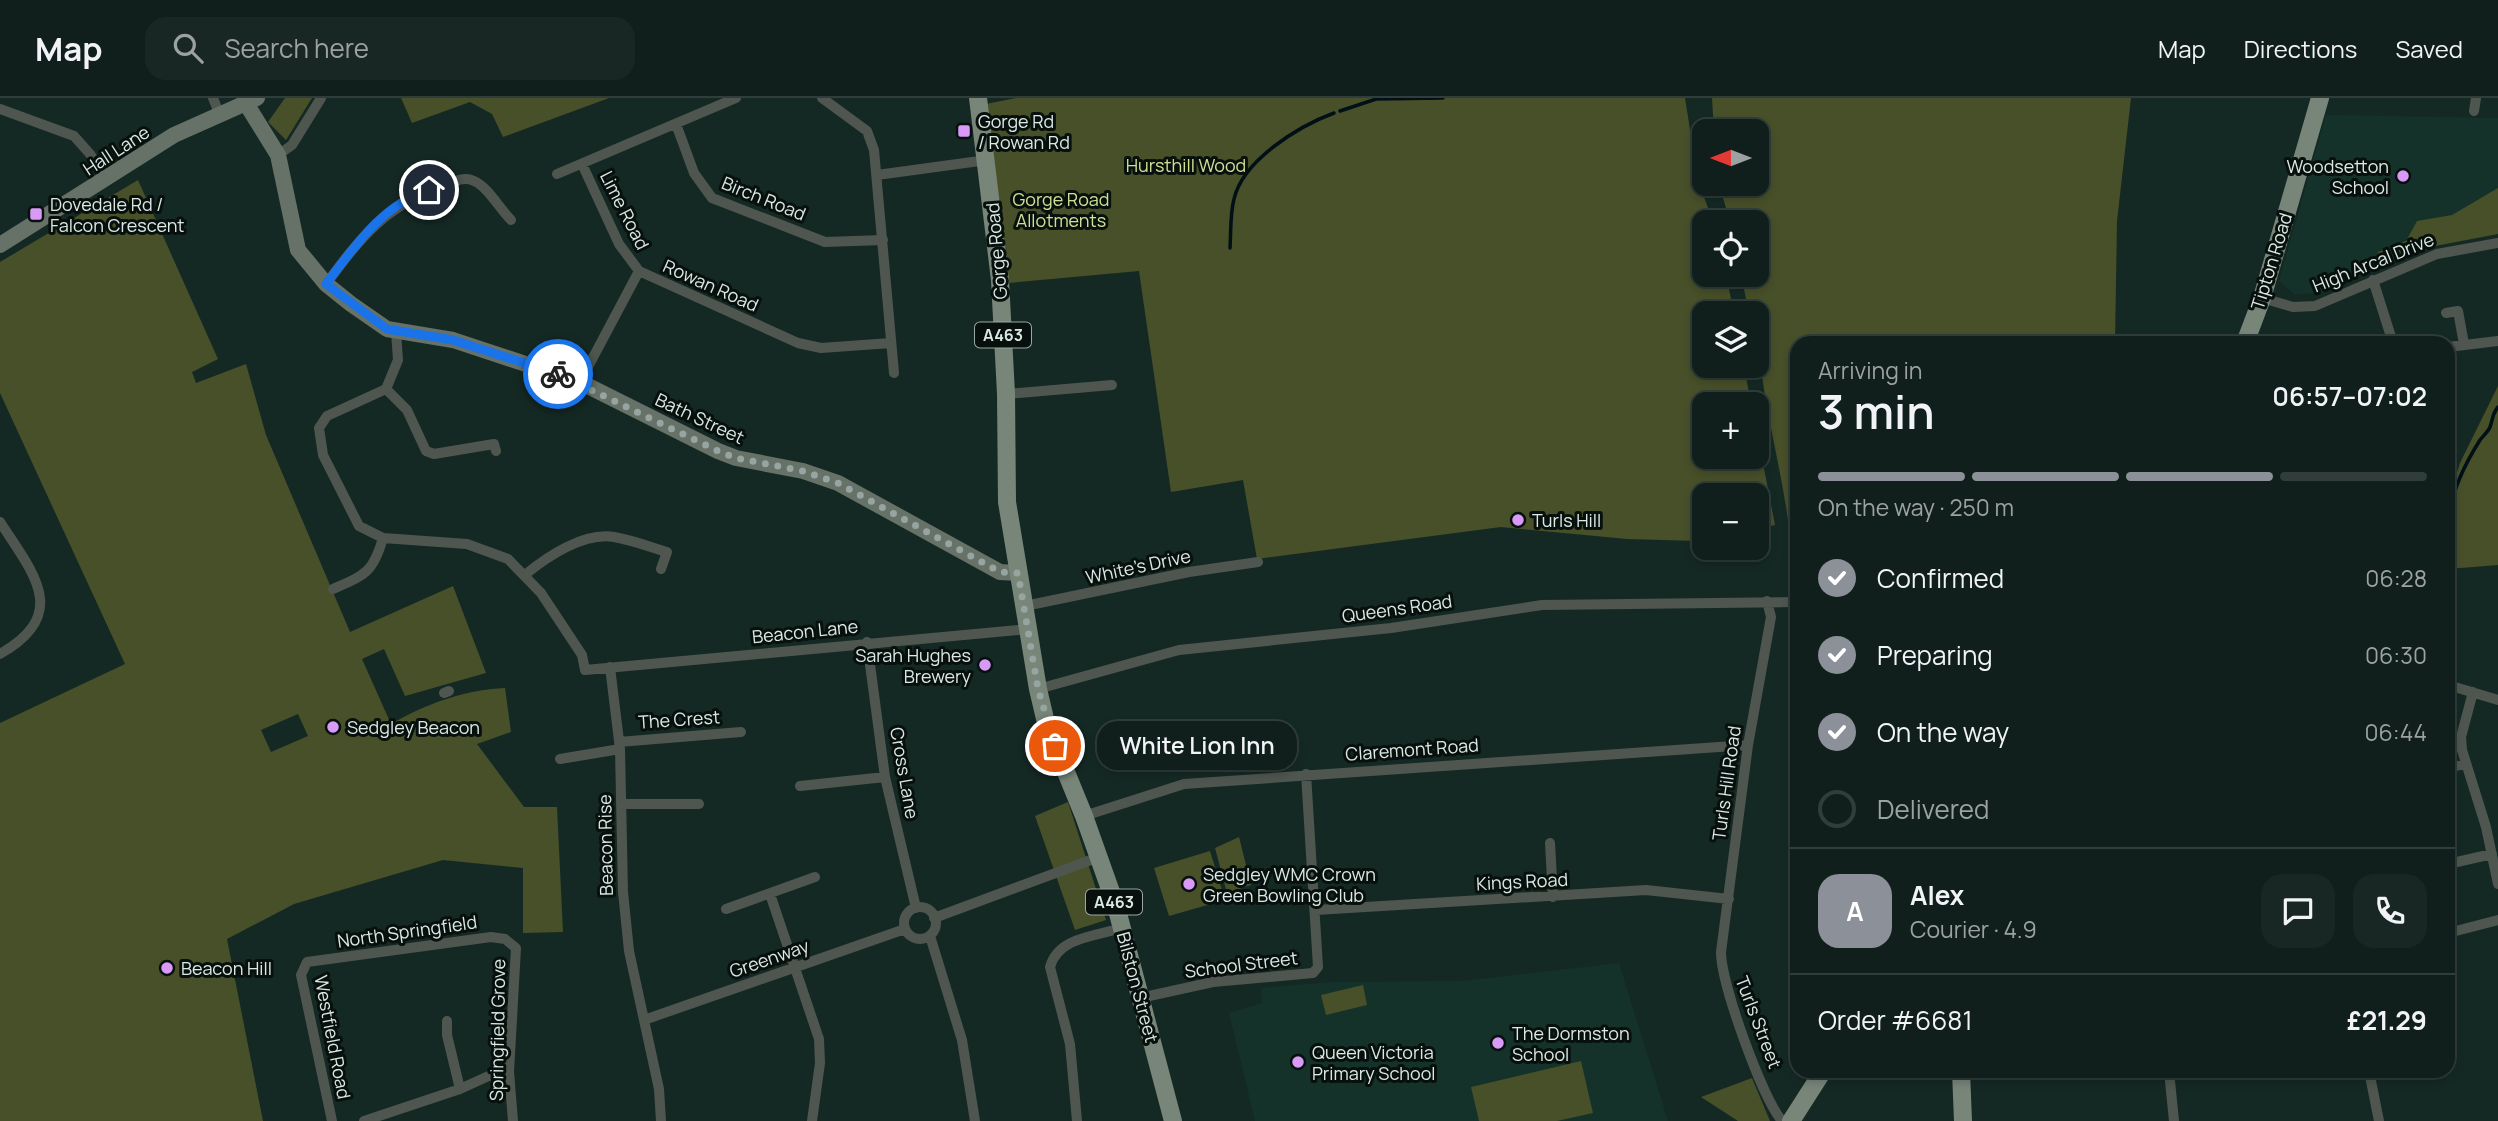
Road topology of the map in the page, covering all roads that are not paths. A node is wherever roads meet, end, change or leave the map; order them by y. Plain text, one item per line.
1 (321, 98) edge
2 (736, 98) edge
3 (821, 98) edge
4 (978, 98) edge
5 (2320, 98) edge
6 (2476, 98) edge
7 (252, 101) edge
8 (216, 106) edge
9 (0, 109) edge
10 (2474, 111) dead end
11 (676, 124) junction
12 (278, 155) junction
13 (987, 160) junction
14 (582, 164) junction
15 (461, 167) dead end
16 (557, 174) dead end
17 (877, 175) junction
18 (465, 178) junction
19 (106, 179) junction
20 (503, 217) dead end
21 (883, 240) junction
22 (2498, 243) edge
23 (0, 244) edge
24 (639, 271) junction
25 (2373, 280) junction
26 (326, 284) junction
27 (2262, 298) junction
28 (2446, 313) dead end
29 (396, 332) junction
30 (2248, 336) edge
31 (2391, 336) edge
32 (2498, 341) edge
33 (891, 343) junction
34 (2464, 344) junction
35 (2455, 346) edge
36 (894, 373) dead end
37 (580, 382) junction
38 (1112, 385) dead end
39 (386, 389) junction
40 (1006, 394) junction
41 (496, 451) dead end
42 (0, 522) edge
43 (383, 538) junction
44 (1258, 562) dead end
45 (661, 569) dead end
46 (1018, 573) junction
47 (526, 574) junction
48 (333, 589) dead end
49 (1766, 601) junction
50 (1790, 601) edge
51 (1025, 606) junction
52 (1029, 629) junction
53 (867, 642) junction
54 (0, 654) edge
55 (610, 667) junction
56 (2455, 687) edge
57 (1038, 689) junction
58 (2473, 692) junction
59 (2498, 700) edge
60 (741, 733) dead end
61 (620, 745) junction
62 (1748, 745) junction
63 (560, 759) dead end
64 (2465, 764) junction
65 (2455, 766) edge
66 (1306, 774) junction
67 (885, 776) junction
68 (800, 786) dead end
69 (622, 804) junction
70 (699, 804) dead end
71 (1084, 816) junction
72 (2492, 826) edge
73 (1550, 843) dead end
74 (2491, 854) junction
75 (1099, 857) junction
76 (2455, 862) edge
77 (815, 877) dead end
78 (2498, 884) edge
79 (770, 894) junction
80 (1553, 897) junction
81 (1729, 899) junction
82 (916, 908) junction
83 (726, 909) dead end
84 (1316, 910) junction
85 (934, 918) junction
86 (2498, 920) edge
87 (1122, 928) junction
88 (905, 929) junction
89 (2455, 931) edge
90 (930, 936) junction
91 (511, 942) joint
92 (307, 962) joint
93 (794, 968) junction
94 (1721, 972) joint
95 (1140, 998) junction
96 (644, 1020) junction
97 (447, 1021) dead end
98 (460, 1031) dead end
99 (447, 1035) junction
100 (509, 1072) junction
101 (1819, 1078) edge
102 (1961, 1078) edge
103 (2170, 1078) edge
104 (2370, 1078) edge
105 (460, 1088) junction
106 (332, 1121) edge
107 (364, 1121) edge
108 (513, 1121) edge
109 (661, 1121) edge
110 (812, 1121) edge
111 (975, 1121) edge
112 (1077, 1121) edge
113 (1173, 1121) edge
114 (1782, 1121) edge
115 (1791, 1121) edge
116 (1963, 1121) edge
117 (2174, 1121) edge
118 (2379, 1121) edge

1 - 12 street
2 - 11 street, Lime Road
3 - 17 street
4 - 13 main road, Gorge Road / A463
5 - 27 main road, Tipton Road
6 - 10 street
7 - 8 street, Hall Lane
7 - 12 street
8 - 19 street, Hall Lane
9 - 19 street
11 - 14 street, Lime Road
11 - 21 street, Birch Road
12 - 26 street
13 - 17 street
13 - 40 main road, Gorge Road / A463
14 - 16 street, Lime Road
14 - 24 street, Lime Road
15 - 18 street
17 - 21 street
18 - 20 street
18 - 26 street
19 - 23 street, Hall Lane
21 - 33 street
22 - 25 street, High Arcal Drive
24 - 33 street, Rowan Road
24 - 37 street, Rowan Road
25 - 27 street, High Arcal Drive
25 - 31 street
26 - 29 street
27 - 30 main road, Tipton Road
28 - 34 street
29 - 37 street, Bath Street
29 - 39 street
32 - 34 street
33 - 36 street
34 - 35 street
37 - 46 street, Bath Street
38 - 40 street
39 - 41 street
39 - 43 street
40 - 46 main road, Gorge Road / A463
42 - 54 street
43 - 47 street
43 - 48 street
44 - 51 street, White's Drive
45 - 47 street
46 - 51 main road, Bilston Street / A463
47 - 55 street, Beacon Lane
49 - 50 street, Queens Road
49 - 57 street, Queens Road
49 - 62 street, Turls Hill Road
51 - 52 main road, Bilston Street / A463
52 - 53 street, Beacon Lane
52 - 57 main road, Bilston Street / A463
53 - 55 street, Beacon Lane
53 - 67 street, Cross Lane
55 - 61 street, Beacon Rise
56 - 58 street
57 - 71 main road, Bilston Street / A463
58 - 59 street
58 - 64 street
60 - 61 street, The Crest
61 - 63 street, The Crest
61 - 69 street, Beacon Rise
62 - 66 street, Claremont Road
62 - 81 street, Turls Hill Road
64 - 65 street
64 - 72 street
66 - 71 street, Claremont Road
66 - 84 street, School Street
67 - 68 street
67 - 82 street, Cross Lane
69 - 70 street
69 - 96 street, Beacon Rise
71 - 75 main road, Bilston Street / A463
72 - 74 street
73 - 80 street
74 - 76 street
74 - 78 street
75 - 85 street
75 - 87 main road, Bilston Street / A463
77 - 79 street
79 - 83 street
79 - 93 street
80 - 81 street, Kings Road
80 - 84 street, Kings Road
81 - 94 street, Turls Hill Road
82 - 85 street
82 - 88 street
84 - 95 street, School Street
85 - 90 street
86 - 89 street
87 - 95 main road, Bilston Street / A463
87 - 112 street
88 - 90 street
88 - 93 street, Greenway
90 - 111 street
91 - 92 street, North Springfield
91 - 100 street, Springfield Grove
92 - 106 street, Westfield Road
93 - 96 street, Greenway
93 - 110 street
94 - 114 street, Turls Street
95 - 113 main road, Bilston Street / A463
96 - 109 street, Beacon Rise
97 - 99 street
98 - 99 street
99 - 105 street
100 - 105 street
100 - 108 street, Springfield Grove
101 - 115 main road
102 - 116 main road
103 - 117 street
104 - 118 street
105 - 107 street

